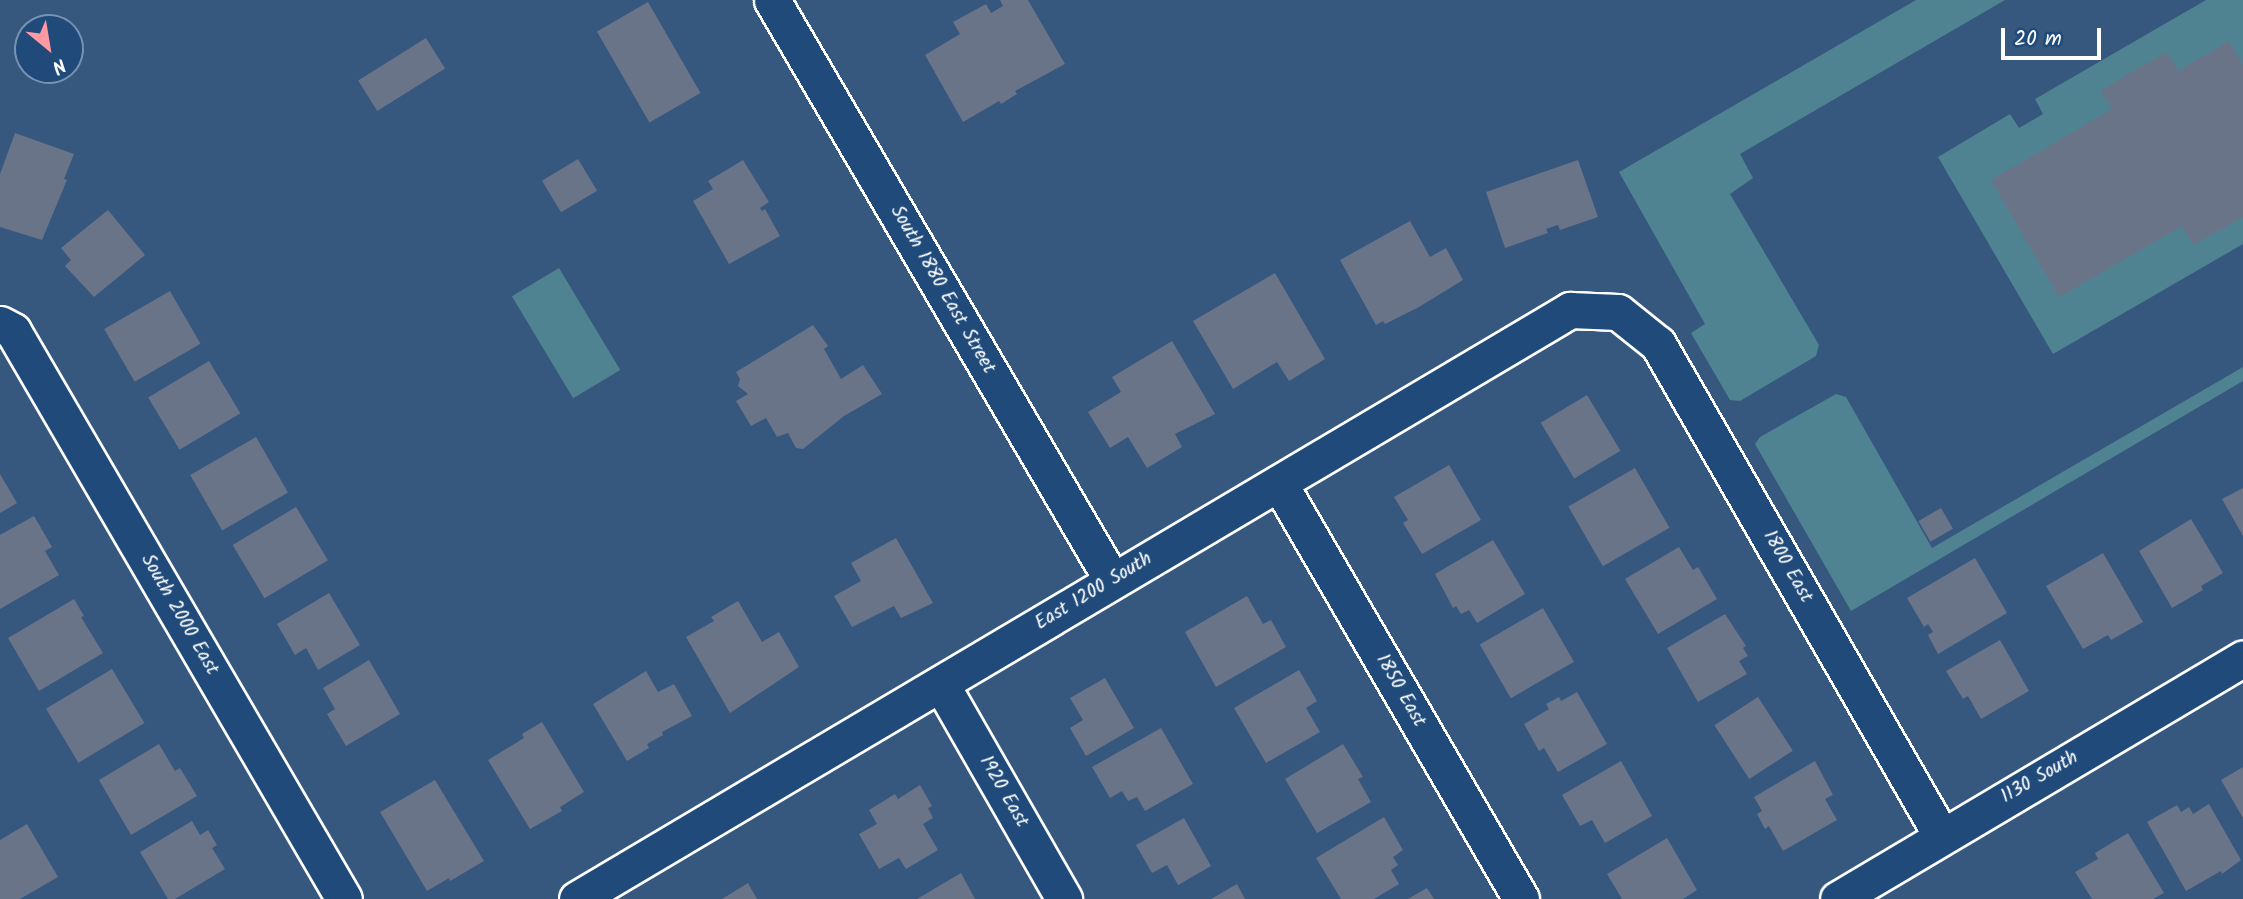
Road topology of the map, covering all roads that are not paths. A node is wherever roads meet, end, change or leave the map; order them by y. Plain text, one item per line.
1 (772, 0) edge
2 (1618, 312) joint
3 (6, 327) edge
4 (1279, 483) junction
5 (1112, 580) junction
6 (2243, 659) edge
7 (941, 684) junction
8 (1941, 835) junction
9 (344, 899) edge
10 (577, 899) edge
11 (1065, 899) edge
12 (1521, 899) edge
13 (1838, 899) edge

1 - 5 street, South 1880 East Street
2 - 4 street, East 1200 South
2 - 8 street, 1800 East
3 - 9 street, South 2000 East
4 - 5 street, East 1200 South
4 - 12 street, 1850 East
5 - 7 street, East 1200 South
6 - 8 street, 1130 South
7 - 10 street, East 1200 South
7 - 11 street, 1920 East
8 - 13 street, 1130 South

